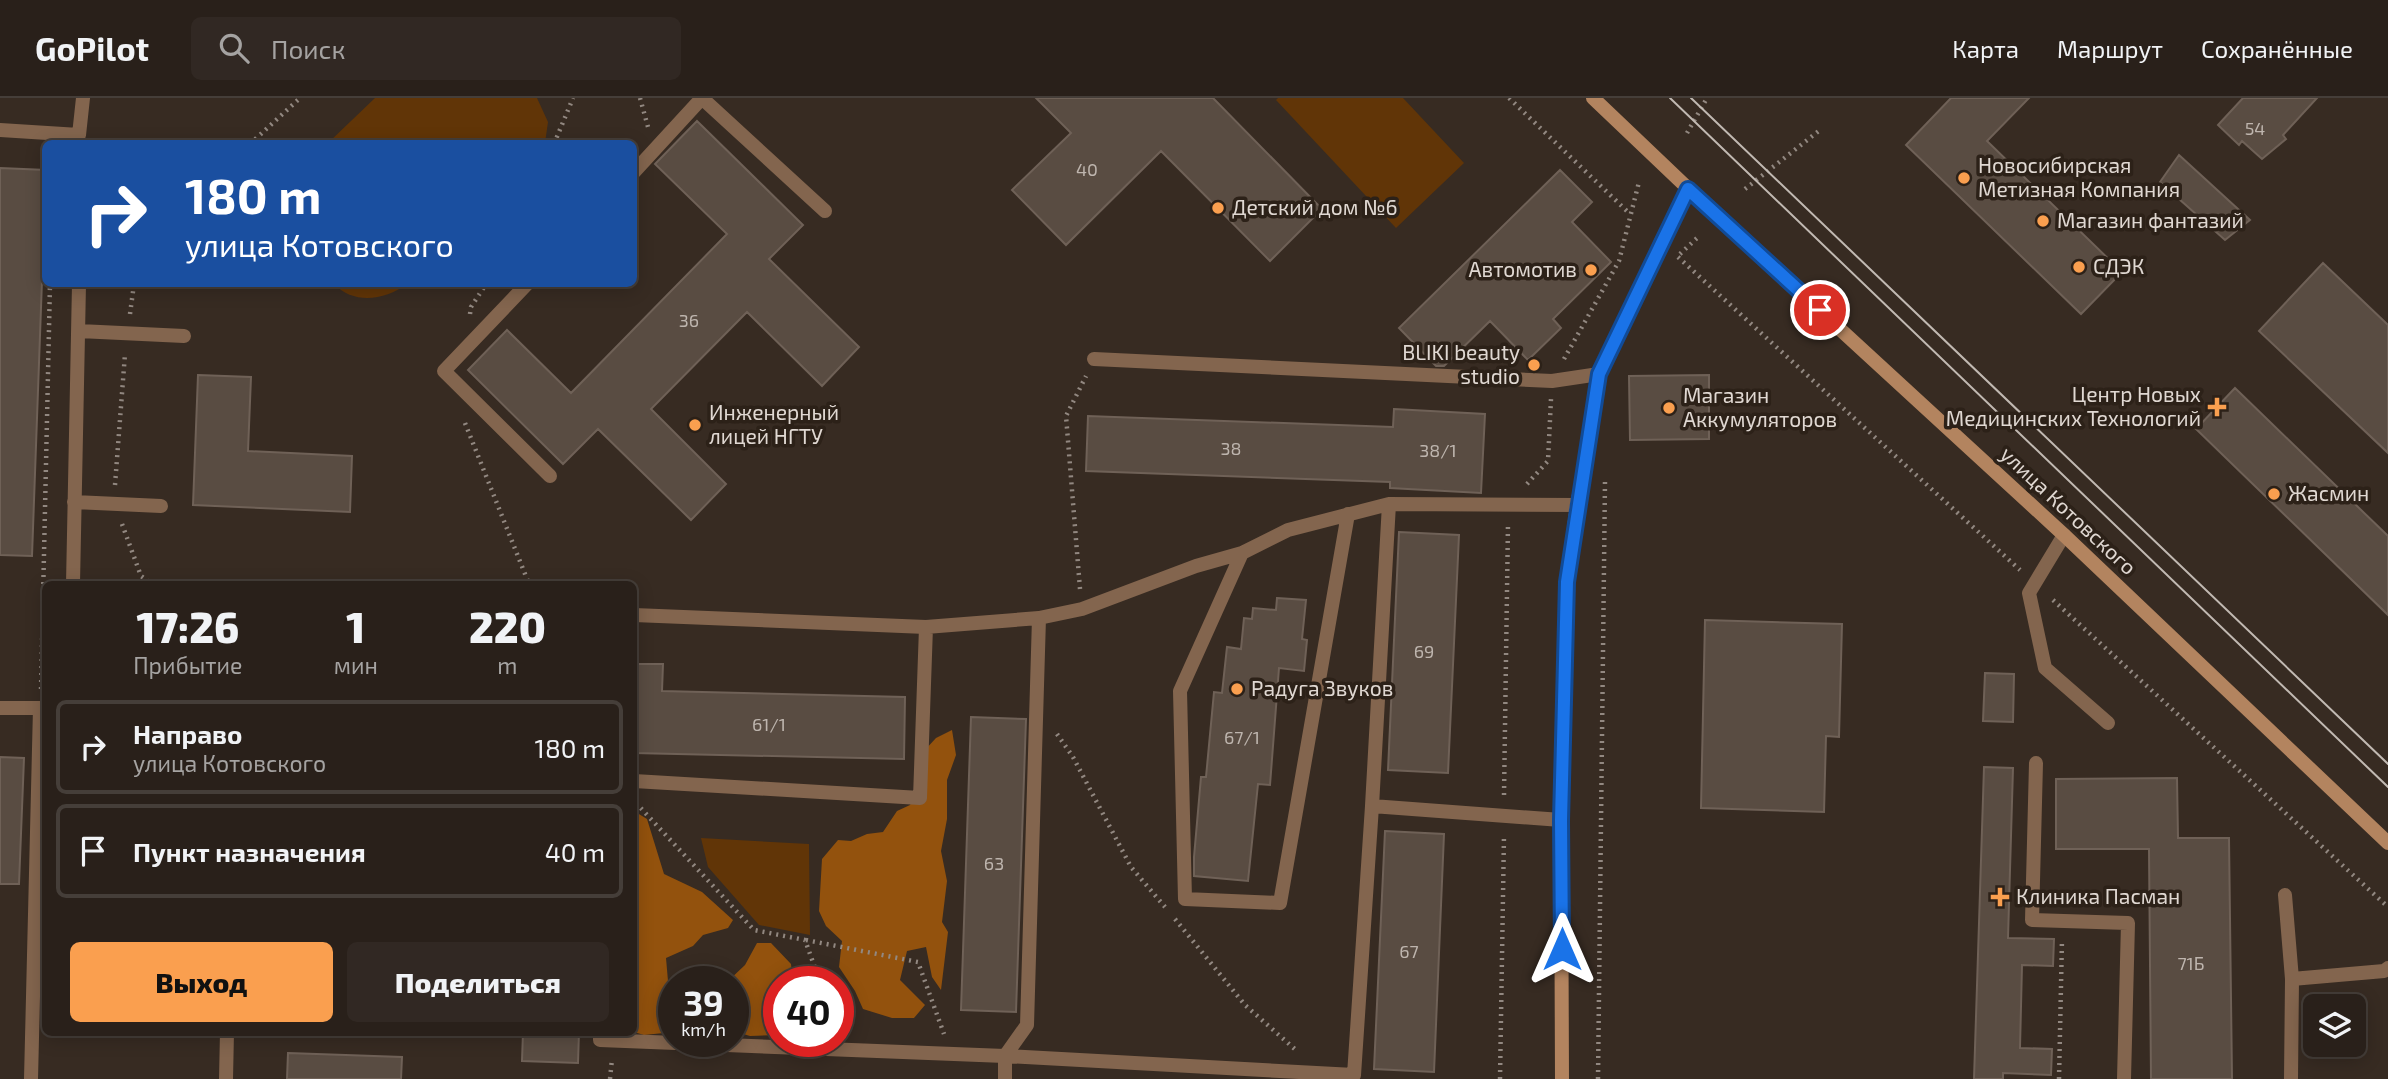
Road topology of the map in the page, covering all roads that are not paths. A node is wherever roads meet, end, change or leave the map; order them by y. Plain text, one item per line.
1 (83, 98) edge
2 (703, 98) edge
3 (1592, 98) edge
4 (0, 130) edge
5 (79, 139) edge
6 (637, 169) edge
7 (1688, 189) junction
8 (825, 211) dead end
9 (79, 287) edge
10 (524, 287) edge
11 (79, 331) junction
12 (184, 335) dead end
13 (1094, 359) road end
14 (1599, 374) junction
15 (550, 476) dead end
16 (74, 502) junction
17 (1389, 503) junction
18 (1577, 505) junction
19 (162, 506) dead end
20 (1349, 514) junction
21 (2064, 535) junction
22 (1242, 553) junction
23 (73, 581) edge
24 (637, 615) edge
25 (1039, 618) junction
26 (926, 627) junction
27 (0, 708) edge
28 (42, 708) edge
29 (2108, 723) dead end
30 (42, 739) edge
31 (2036, 764) dead end
32 (637, 781) edge
33 (1372, 806) junction
34 (1561, 820) junction
35 (2388, 843) edge
36 (2284, 895) dead end
37 (2388, 968) edge
38 (2292, 979) junction
39 (227, 1036) edge
40 (600, 1036) edge
41 (1005, 1056) junction
42 (31, 1079) edge
43 (226, 1079) edge
44 (1005, 1079) edge
45 (1562, 1079) edge
46 (2124, 1079) edge
47 (2291, 1079) edge

1 - 5 lane
2 - 6 lane
2 - 8 lane
3 - 7 main road, улица Котовского
4 - 5 lane
7 - 14 main road
7 - 21 main road, улица Котовского
9 - 11 lane
10 - 15 lane
11 - 12 lane
11 - 16 lane
13 - 14 lane
14 - 18 main road
16 - 19 lane
16 - 23 lane
17 - 18 lane
17 - 20 lane
17 - 33 lane
18 - 34 main road
20 - 22 lane
20 - 22 lane
21 - 29 lane
21 - 35 main road, улица Котовского
22 - 25 lane
24 - 26 lane
25 - 26 lane
25 - 41 lane
26 - 32 lane
27 - 28 lane
30 - 42 lane
31 - 46 lane
33 - 34 lane
33 - 41 lane
34 - 45 main road
36 - 38 lane
37 - 38 lane
38 - 47 lane
39 - 43 lane
40 - 41 lane
41 - 44 lane

